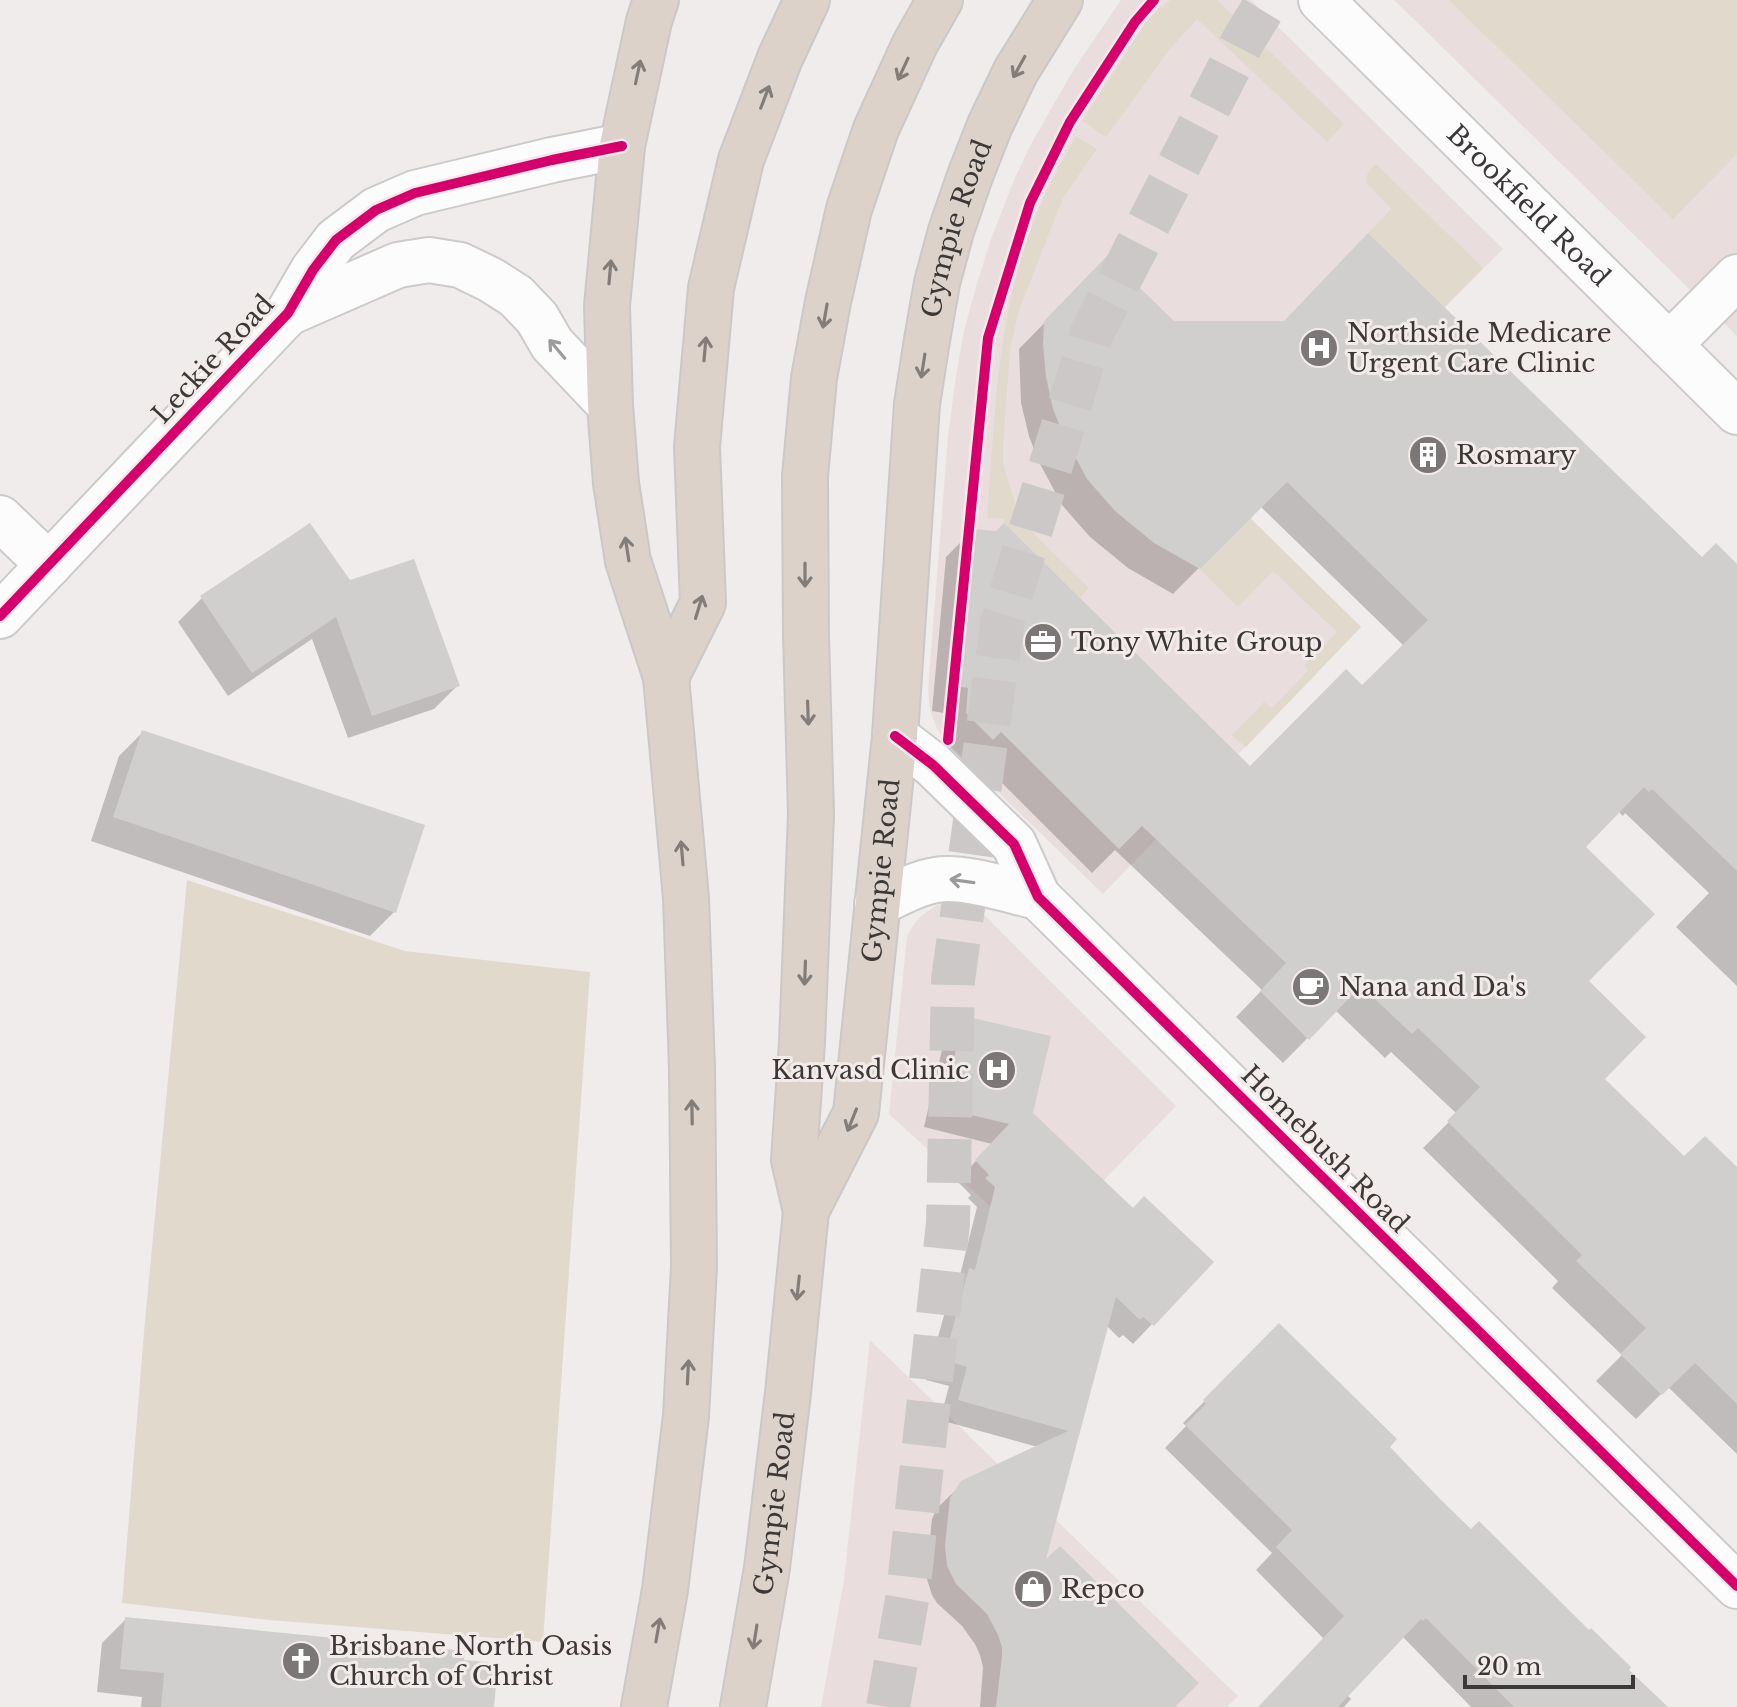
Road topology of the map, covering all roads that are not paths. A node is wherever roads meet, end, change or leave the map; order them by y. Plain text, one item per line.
1 (656, 0) edge
2 (807, 0) edge
3 (940, 0) edge
4 (1060, 0) edge
5 (1321, 0) edge
6 (622, 146) junction
7 (1737, 277) edge
8 (288, 313) junction
9 (1669, 345) junction
10 (610, 405) junction
11 (1737, 412) edge
12 (0, 518) edge
13 (49, 565) junction
14 (0, 616) edge
15 (666, 677) junction
16 (895, 736) junction
17 (1038, 897) junction
18 (877, 904) junction
19 (806, 1211) junction
20 (1737, 1586) edge
21 (644, 1707) edge
22 (743, 1707) edge

6 -> 1 highway
15 -> 2 highway
3 -> 19 highway
4 -> 16 highway, Gympie Road
5 - 9 street, Brookfield Road
6 - 8 street, Leckie Road
10 -> 6 highway
7 - 9 street
10 -> 8 street, Leckie Road
8 - 13 street, Leckie Road
9 - 11 street, Brookfield Road
15 -> 10 highway
12 - 13 street
13 - 14 street, Leckie Road
21 -> 15 highway
16 - 17 street, Homebush Road
16 - 18 highway, Gympie Road
17 -> 18 street
17 - 20 street, Homebush Road
18 -> 19 highway, Gympie Road
19 -> 22 highway, Gympie Road

